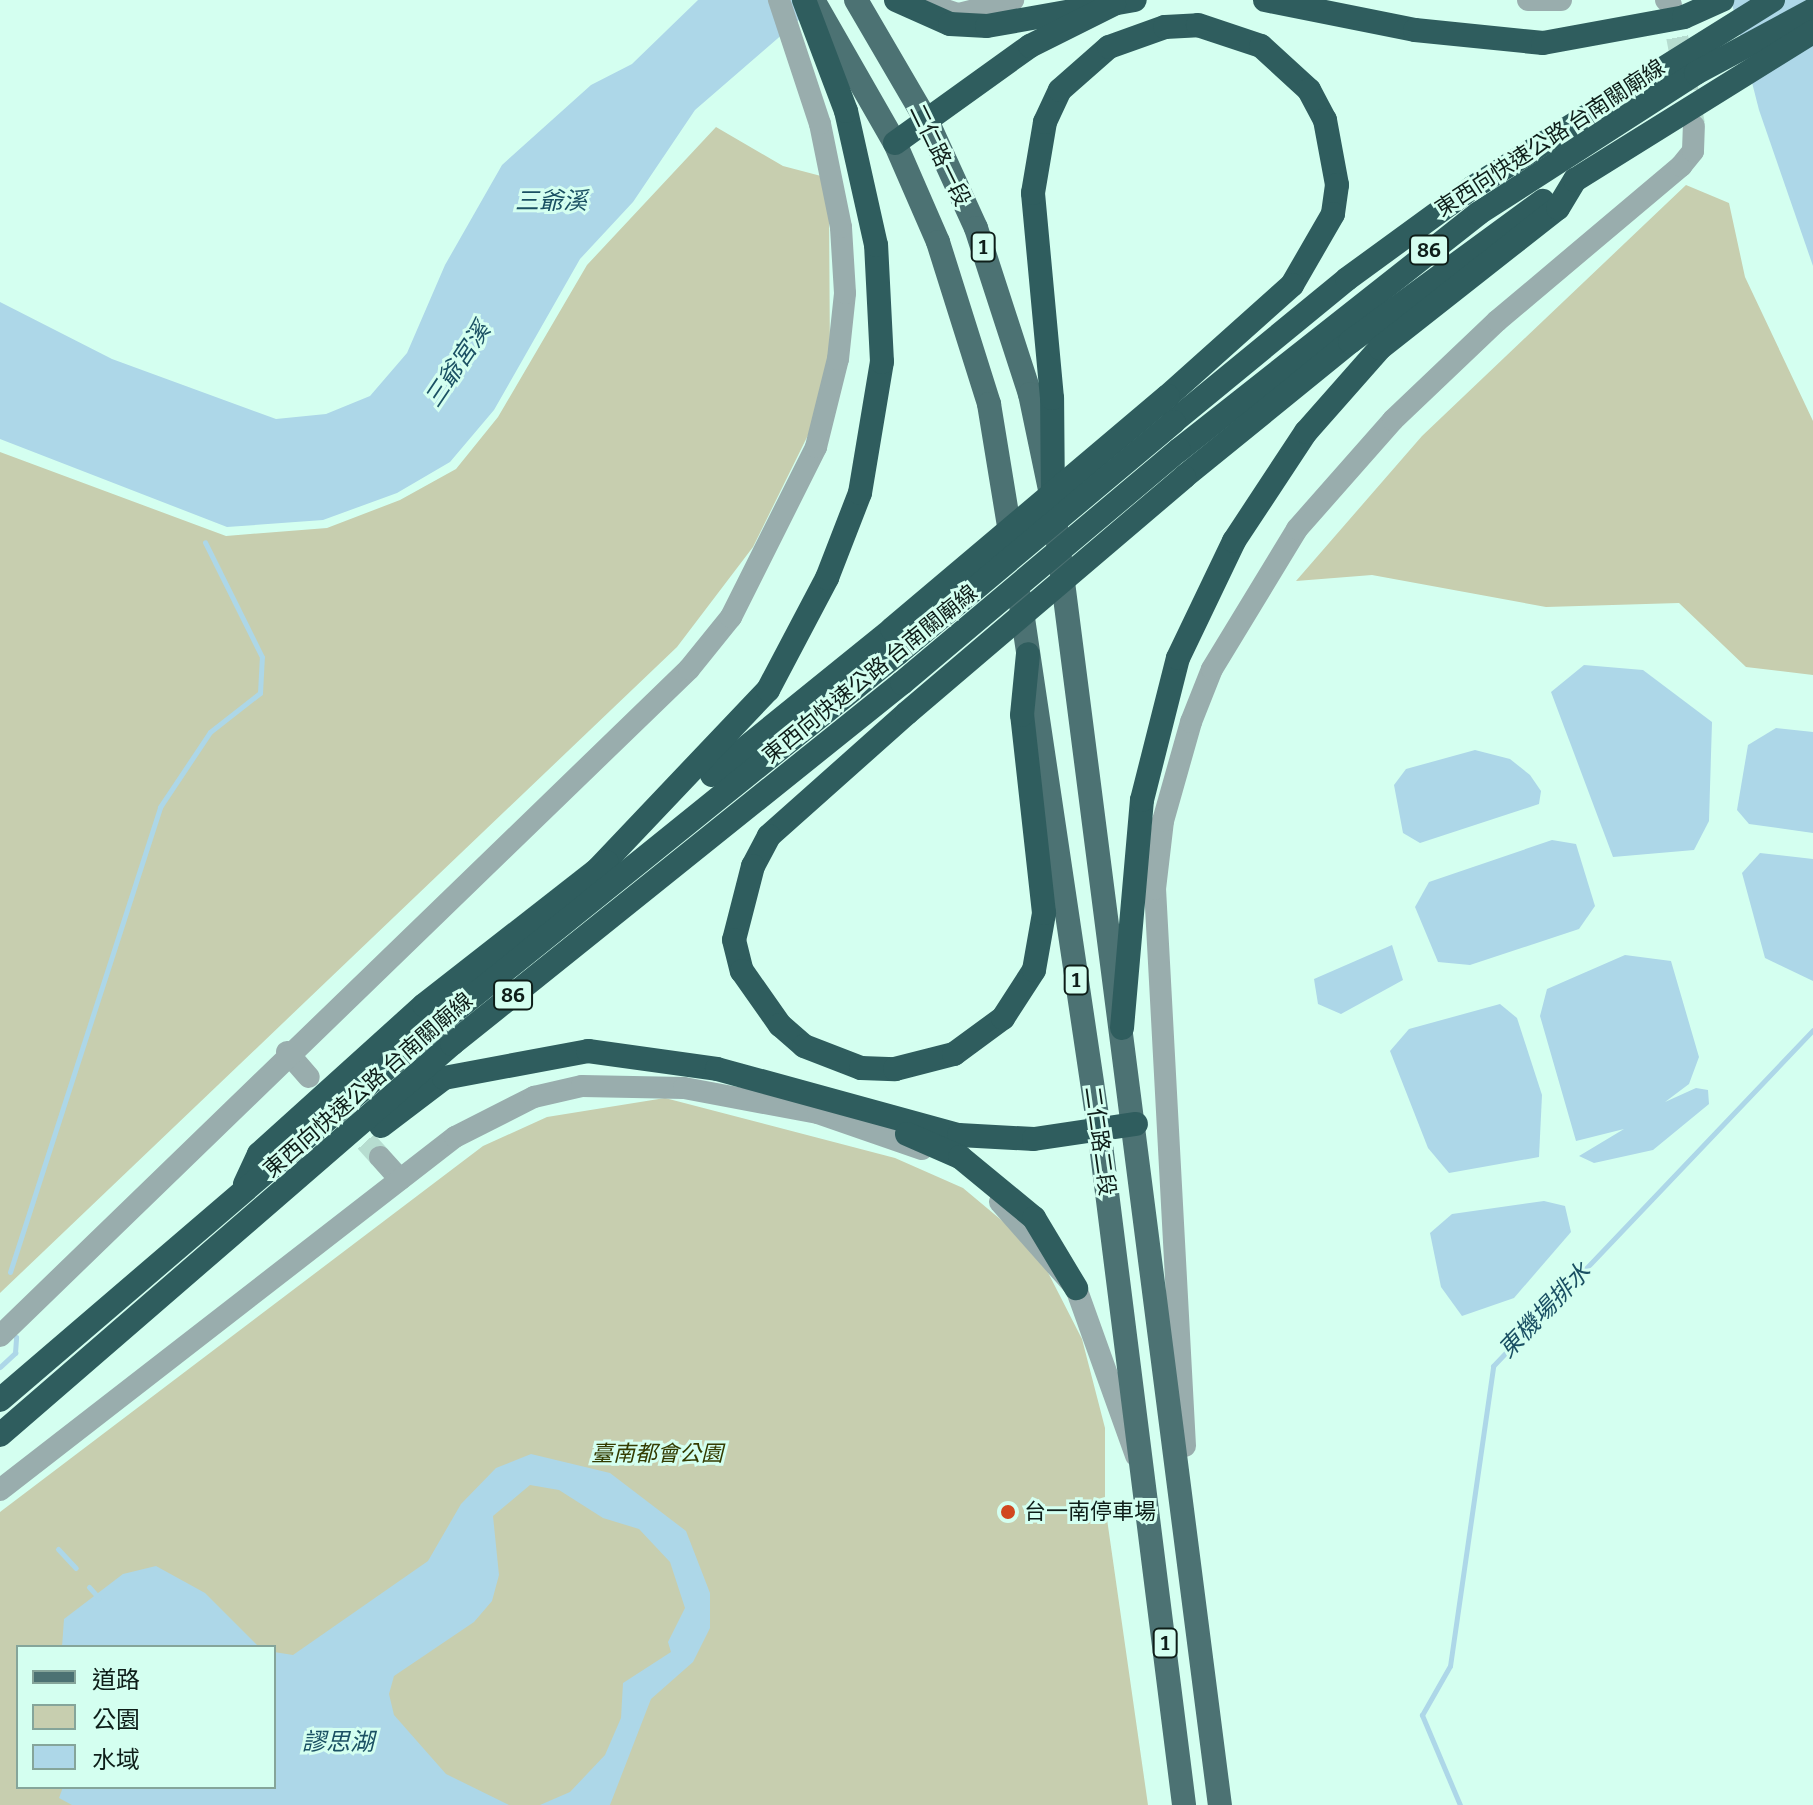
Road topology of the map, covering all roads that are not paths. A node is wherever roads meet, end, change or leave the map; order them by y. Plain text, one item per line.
1 (779, 0) edge
2 (804, 0) edge
3 (813, 0) edge
4 (896, 0) edge
5 (918, 0) edge
6 (1013, 0) edge
7 (1265, 0) edge
8 (1528, 0) edge
9 (1561, 0) edge
10 (1722, 0) edge
11 (1773, 0) edge
12 (1124, 2) edge
13 (858, 4) edge
14 (1674, 7) edge
15 (1813, 10) edge
16 (1813, 32) edge
17 (814, 39) junction
18 (929, 125) junction
19 (1694, 126) tunnel mouth
20 (895, 143) junction
21 (1575, 180) junction
22 (1003, 480) joint
23 (1053, 504) junction
24 (1028, 654) junction
25 (596, 871) junction
26 (1122, 1028) junction
27 (287, 1052) junction
28 (309, 1077) dead end
29 (862, 1113) junction
30 (1136, 1124) junction
31 (1099, 1129) junction
32 (380, 1157) tunnel mouth
33 (400, 1179) junction
34 (243, 1190) junction
35 (1076, 1288) junction
36 (135, 1321) junction
37 (0, 1336) edge
38 (0, 1400) edge
39 (0, 1435) edge
40 (1146, 1481) junction
41 (0, 1490) edge
42 (1199, 1657) junction
43 (1184, 1805) edge
44 (1220, 1805) edge

1 - 17 street
2 - 17 highway
3 - 17 main road, 二仁路一段 / 1
4 - 12 highway
5 - 6 street
7 - 14 highway
8 - 9 street
10 - 14 highway
11 - 34 highway, 東西向快速公路 台南關廟線 / 86, bridge
12 - 18 highway
13 - 18 main road, 二仁路一段 / 1
15 - 36 highway, 東西向快速公路 台南關廟線 / 86, bridge
16 - 21 highway
17 - 20 main road, 二仁路一段 / 1
17 - 25 highway
17 - 27 street
18 - 20 highway
18 - 23 main road, 二仁路一段 / 1
19 - 42 street
20 - 22 main road, 二仁路一段 / 1
21 - 24 highway, bridge
21 - 26 highway
22 - 24 main road, 二仁路二段 / 1
23 - 25 highway, bridge
23 - 26 main road, 二仁路二段 / 1
24 - 31 main road, 二仁路二段 / 1
25 - 34 highway
26 - 30 main road, 二仁路二段 / 1
27 - 28 street
27 - 37 street
29 - 31 highway
29 - 35 highway
29 - 36 highway
30 - 31 highway
30 - 42 main road, 二仁路二段 / 1
31 - 40 main road, 二仁路二段 / 1
32 - 33 street
33 - 35 street
33 - 41 street
34 - 38 highway, 東西向快速公路 台南關廟線 / 86
35 - 40 street
36 - 39 highway, 東西向快速公路 台南關廟線 / 86
40 - 43 main road, 二仁路二段 / 1
42 - 44 main road, 二仁路二段 / 1

